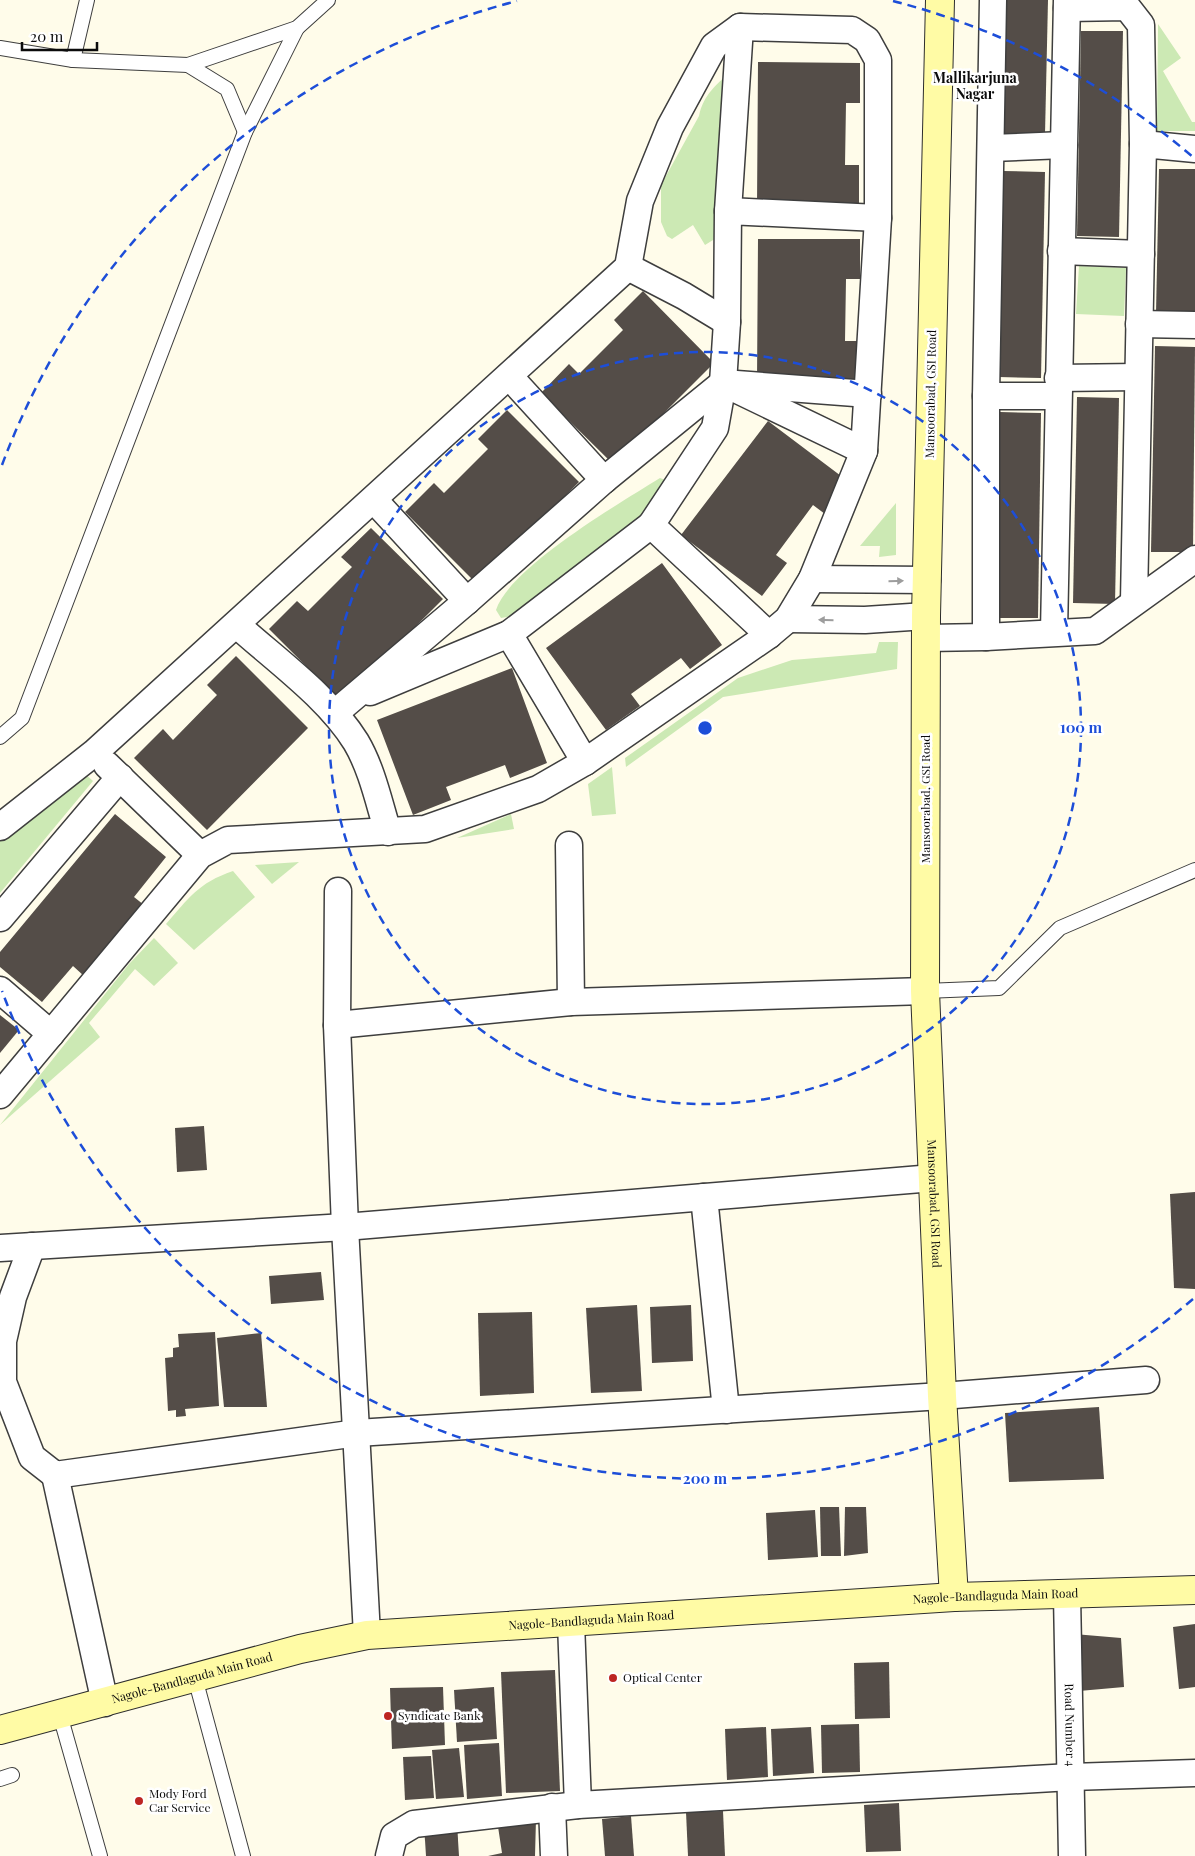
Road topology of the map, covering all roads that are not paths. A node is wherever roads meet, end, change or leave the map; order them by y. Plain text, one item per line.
1 (87, 0) edge
2 (328, 0) edge
3 (940, 0) edge
4 (993, 0) edge
5 (1067, 4) edge
6 (740, 27) junction
7 (297, 28) junction
8 (0, 48) edge
9 (72, 60) junction
10 (188, 65) junction
11 (245, 132) junction
12 (1143, 144) junction
13 (1064, 145) junction
14 (990, 148) junction
15 (1195, 150) edge
16 (728, 210) junction
17 (878, 218) junction
18 (1061, 251) junction
19 (1141, 254) junction
20 (628, 267) junction
21 (727, 322) junction
22 (1139, 324) junction
23 (1195, 325) edge
24 (509, 376) junction
25 (1138, 377) junction
26 (723, 383) junction
27 (1058, 387) junction
28 (868, 394) junction
29 (986, 396) junction
30 (864, 451) junction
31 (604, 480) junction
32 (374, 500) junction
33 (651, 525) junction
34 (1195, 559) edge
35 (812, 579) junction
36 (927, 580) junction
37 (1134, 601) junction
38 (467, 602) junction
39 (237, 625) junction
40 (778, 627) junction
41 (926, 627) junction
42 (1054, 632) junction
43 (509, 634) junction
44 (986, 637) junction
45 (340, 708) junction
46 (0, 737) edge
47 (94, 753) junction
48 (585, 762) junction
49 (120, 777) junction
50 (0, 827) edge
51 (388, 832) junction
52 (569, 845) dead end
53 (200, 855) junction
54 (1195, 870) edge
55 (338, 891) dead end
56 (0, 918) edge
57 (0, 990) edge
58 (925, 991) junction
59 (571, 1002) junction
60 (337, 1026) junction
61 (51, 1034) junction
62 (0, 1095) edge
63 (933, 1178) junction
64 (704, 1197) junction
65 (345, 1226) junction
66 (32, 1246) junction
67 (0, 1248) edge
68 (1146, 1380) dead end
69 (2, 1383) edge
70 (942, 1396) junction
71 (726, 1410) junction
72 (357, 1433) junction
73 (55, 1475) junction
74 (1195, 1590) edge
75 (1067, 1595) junction
76 (954, 1597) junction
77 (571, 1623) junction
78 (367, 1635) junction
79 (195, 1678) junction
80 (105, 1703) junction
81 (60, 1715) junction
82 (0, 1730) edge
83 (1195, 1773) edge
84 (1071, 1777) junction
85 (578, 1805) junction
86 (552, 1807) junction
87 (100, 1856) edge
88 (243, 1856) edge
89 (389, 1856) edge
90 (554, 1856) edge
91 (1072, 1856) edge

1 - 9 lane
2 - 7 lane
3 - 36 street, Mansoorabad, GSI Road
4 - 14 street
5 - 12 street
5 - 13 street
6 - 16 street
6 - 17 street
6 - 20 street
7 - 10 lane
7 - 11 lane
8 - 9 lane
9 - 10 lane
10 - 11 lane
11 - 46 lane
12 - 15 street
12 - 19 street
13 - 14 street
13 - 18 street
14 - 29 street
16 - 17 street
16 - 21 street
17 - 28 street
18 - 19 street
18 - 27 street
19 - 22 street
20 - 21 street
20 - 24 street
21 - 26 street
22 - 23 street
22 - 25 street
24 - 31 street
24 - 32 street
25 - 27 street
25 - 37 street
26 - 28 street
26 - 30 street
26 - 31 street
26 - 33 street
27 - 29 street
27 - 42 street
28 - 30 street
29 - 44 street
30 - 35 street
31 - 38 street
32 - 38 street
32 - 39 street
33 - 40 street
33 - 43 street
34 - 37 street
35 -> 36 street
35 - 40 street
36 - 41 street, Mansoorabad, GSI Road
37 - 42 street
38 - 45 street
39 - 45 street
39 - 47 street
41 -> 40 street
40 - 48 street
41 - 44 street
41 - 58 street, Mansoorabad, GSI Road
42 - 44 street
43 - 45 street
43 - 48 street
45 - 51 street
47 - 49 street
47 - 50 street
48 - 51 street
49 - 53 street
49 - 56 street
51 - 53 street
52 - 59 street
53 - 61 street
54 - 58 lane
55 - 60 street
57 - 61 street
58 - 59 street
58 - 63 street, Mansoorabad, GSI Road
59 - 60 street
60 - 65 street
61 - 62 street
63 - 64 street
63 - 70 street, Mansoorabad, GSI Road
64 - 65 street
64 - 71 street
65 - 66 street
65 - 72 street
66 - 67 street
66 - 69 street
68 - 70 street
69 - 73 street
70 - 71 street
70 - 76 street, Mansoorabad, GSI Road
71 - 72 street
72 - 73 street
72 - 78 street
73 - 80 street
74 - 75 street, Nagole-Bandlaguda Main Road
75 - 76 street, Nagole-Bandlaguda Main Road
75 - 84 street, Road Number 4
76 - 77 street, Nagole-Bandlaguda Main Road
77 - 78 street, Nagole-Bandlaguda Main Road
77 - 85 street
78 - 79 street, Nagole-Bandlaguda Main Road
79 - 80 street, Nagole-Bandlaguda Main Road
79 - 88 lane
80 - 81 street, Nagole-Bandlaguda Main Road
81 - 82 street, Nagole-Bandlaguda Main Road
81 - 87 lane
83 - 84 street
84 - 85 street
84 - 91 street, Road Number 4
85 - 86 street
86 - 89 street
86 - 90 street

